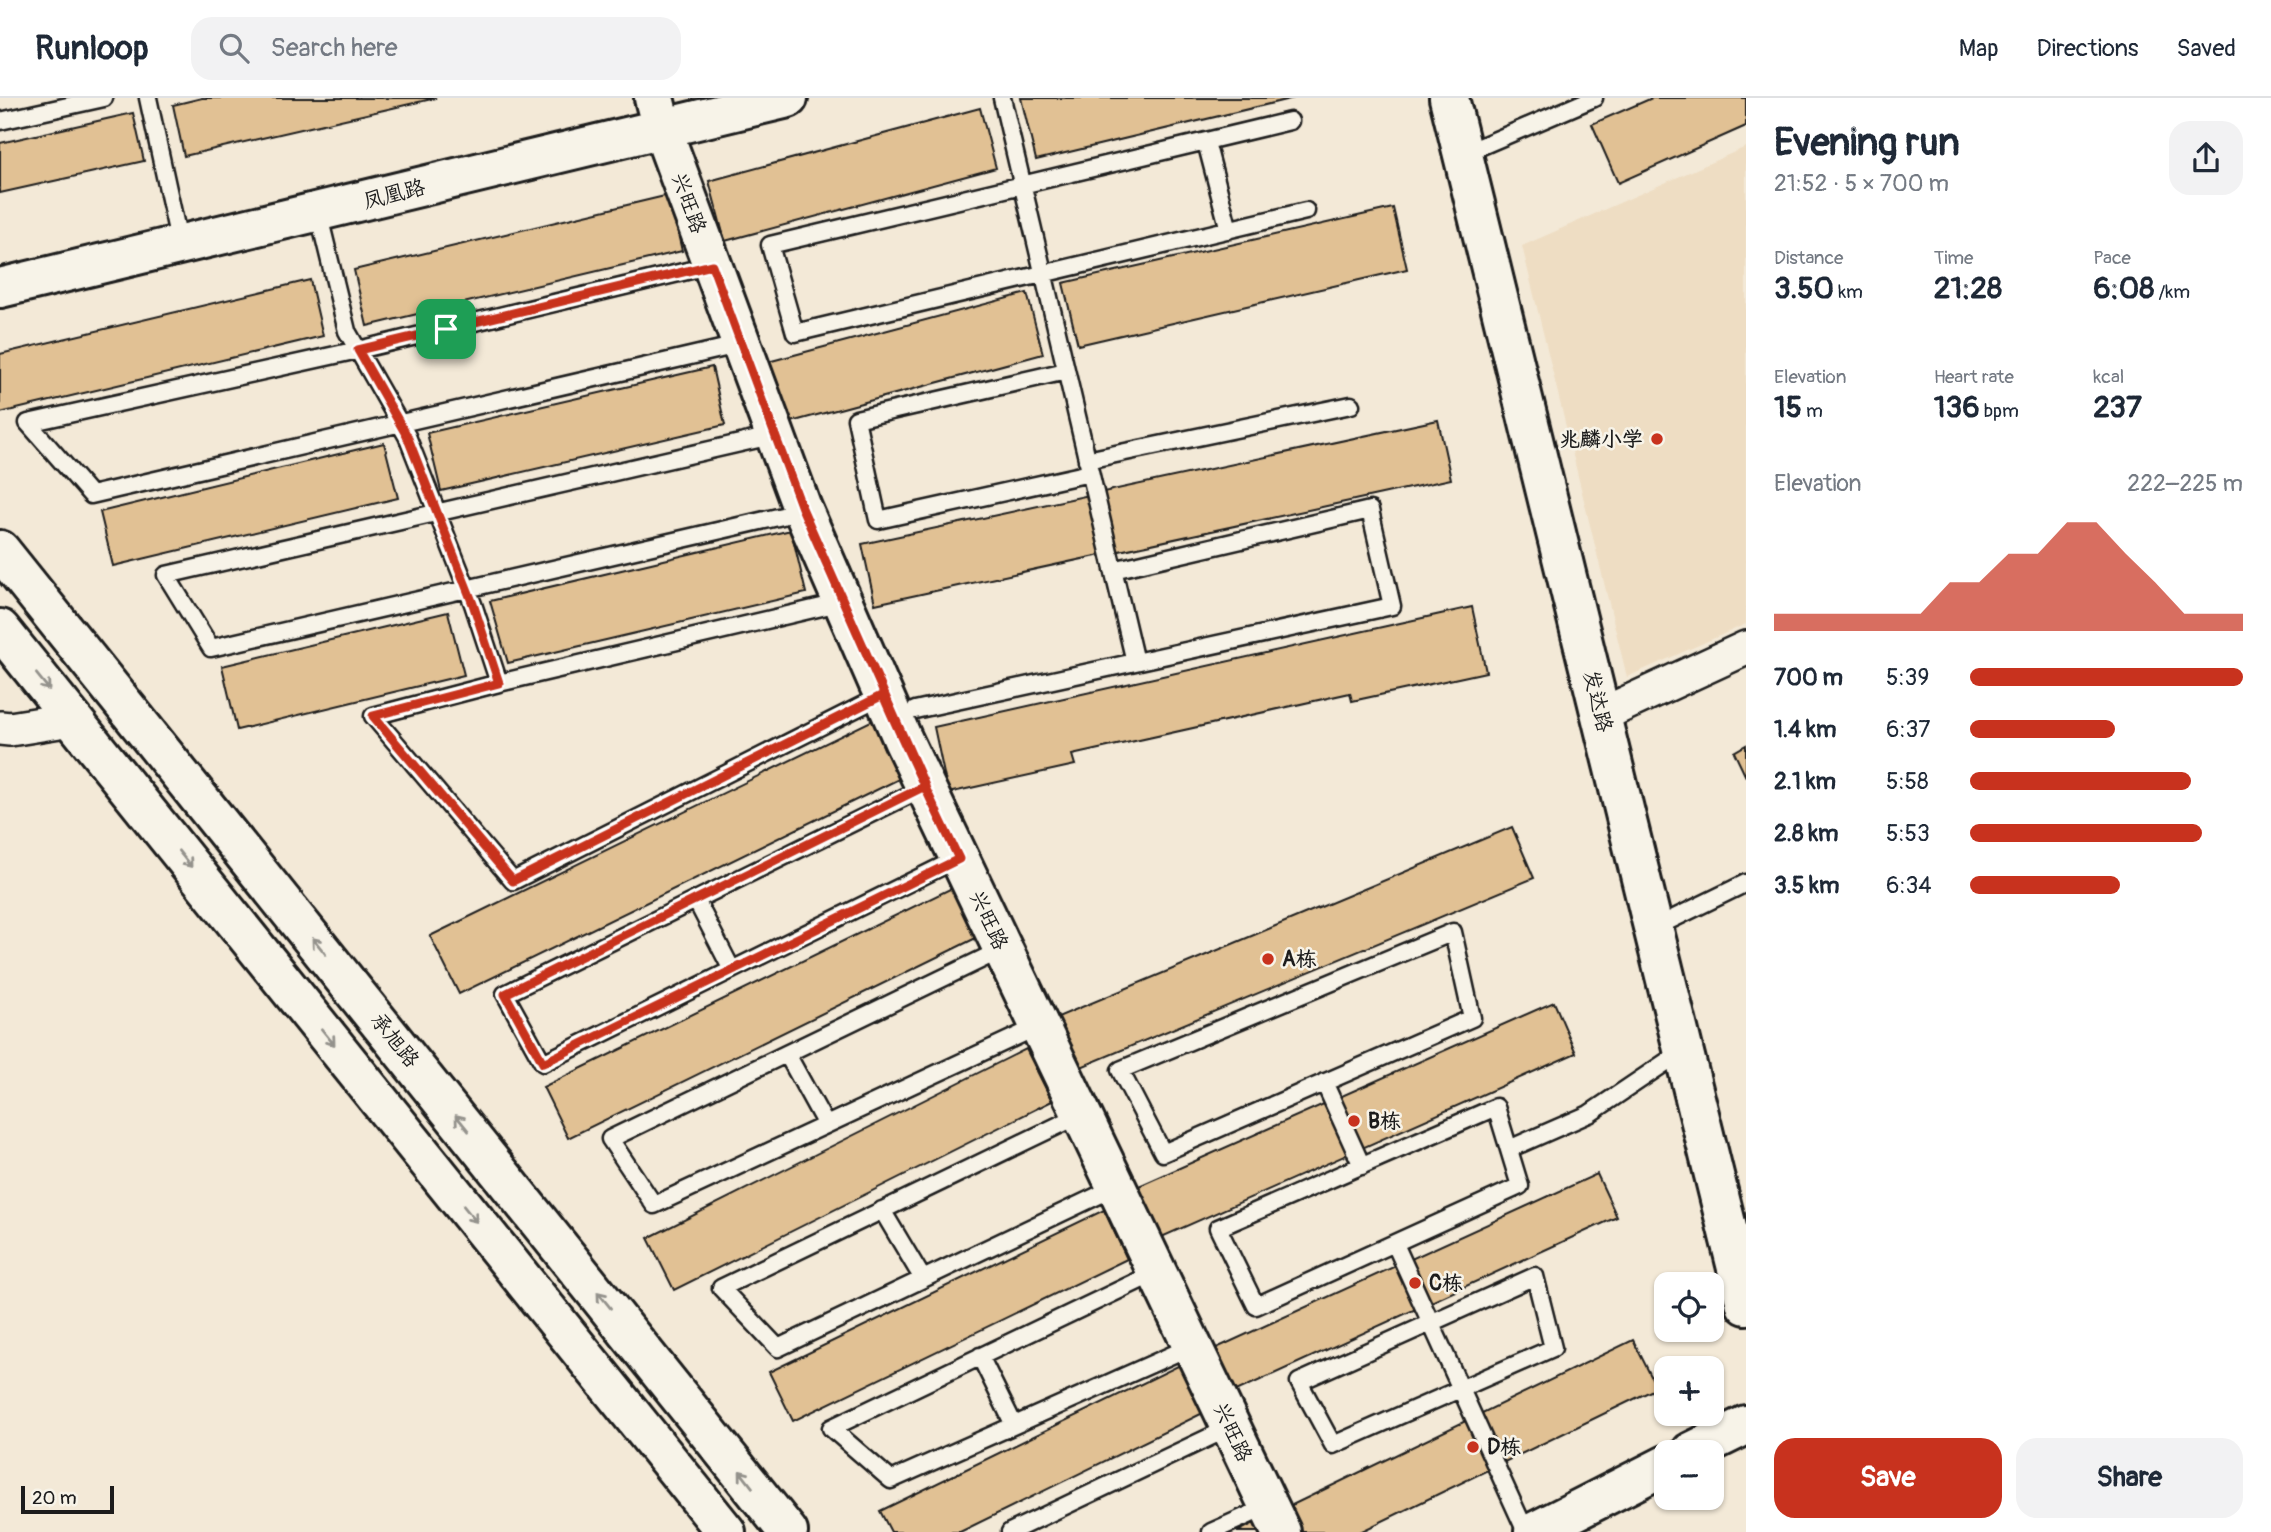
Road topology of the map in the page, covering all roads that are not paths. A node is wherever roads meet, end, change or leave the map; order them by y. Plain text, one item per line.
1 (104, 98) edge
2 (148, 98) edge
3 (788, 98) edge
4 (1002, 98) edge
5 (1449, 98) edge
6 (1594, 98) edge
7 (658, 114) edge
8 (0, 121) edge
9 (1290, 121) dead end
10 (1206, 142) junction
11 (1463, 154) junction
12 (1023, 185) junction
13 (1306, 211) dead end
14 (318, 212) junction
15 (1229, 230) junction
16 (180, 245) junction
17 (712, 265) junction
18 (1043, 274) junction
19 (0, 289) edge
20 (742, 344) junction
21 (358, 350) junction
22 (1066, 371) junction
23 (1351, 405) dead end
24 (400, 425) junction
25 (775, 435) junction
26 (1089, 466) junction
27 (804, 511) junction
28 (437, 513) junction
29 (0, 550) edge
30 (1113, 570) junction
31 (467, 588) junction
32 (843, 602) junction
33 (0, 629) edge
34 (1746, 648) edge
35 (1135, 662) junction
36 (499, 683) junction
37 (899, 703) junction
38 (1601, 715) junction
39 (72, 719) junction
40 (0, 728) edge
41 (925, 786) junction
42 (959, 859) junction
43 (1746, 883) edge
44 (696, 900) junction
45 (1653, 928) junction
46 (1003, 949) junction
47 (732, 970) junction
48 (1039, 1026) junction
49 (1684, 1050) junction
50 (786, 1054) junction
51 (1324, 1082) junction
52 (1082, 1114) junction
53 (826, 1125) junction
54 (1509, 1149) junction
55 (1362, 1166) junction
56 (1116, 1187) junction
57 (882, 1210) junction
58 (1395, 1244) junction
59 (1157, 1272) junction
60 (923, 1279) junction
61 (1746, 1305) edge
62 (1431, 1324) junction
63 (1192, 1346) junction
64 (980, 1356) junction
65 (1460, 1388) junction
66 (1014, 1425) junction
67 (1746, 1425) edge
68 (1231, 1427) junction
69 (1715, 1440) edge
70 (1654, 1471) edge
71 (1275, 1519) edge
72 (726, 1532) edge
73 (788, 1532) edge
74 (1010, 1532) edge
75 (1211, 1532) edge
76 (1526, 1532) edge
77 (1534, 1532) edge

1 - 8 lane
2 - 16 lane
3 - 7 street, 凤凰路
4 - 12 lane
5 - 11 street, 发达路
6 - 11 lane
7 - 14 street, 凤凰路
7 - 17 street, 兴旺路
9 - 10 lane
10 - 12 lane
10 - 15 lane
11 - 38 street, 发达路
12 - 18 lane
12 - 18 lane
13 - 15 lane
14 - 16 street, 凤凰路
14 - 21 lane
15 - 18 lane
16 - 19 street, 凤凰路
17 - 20 street, 兴旺路
17 - 21 lane
18 - 22 lane
20 - 24 lane
20 - 25 street, 兴旺路
21 - 24 lane
21 - 24 lane
22 - 26 lane
22 - 26 lane
23 - 26 lane
24 - 28 lane
25 - 27 street, 兴旺路
25 - 28 lane
26 - 30 lane
27 - 31 lane
27 - 32 street, 兴旺路
28 - 31 lane
28 - 31 lane
73 -> 29 street, 承旭路
30 - 35 lane
30 - 35 lane
31 - 36 lane
32 - 36 lane
32 - 37 street, 兴旺路
33 -> 39 street
34 - 38 street
35 - 37 lane
36 - 37 lane
37 - 41 street, 兴旺路
38 - 45 street, 发达路
39 - 40 street
39 -> 72 street
41 - 42 street, 兴旺路
41 - 44 lane
42 - 46 street, 兴旺路
42 - 47 lane
43 - 45 lane
44 - 47 lane
44 - 47 lane
45 - 49 street, 发达路
46 - 48 street, 兴旺路
46 - 50 lane
48 - 52 street, 兴旺路
48 - 53 lane
49 - 54 lane
49 - 61 street, 发达路
50 - 53 lane
50 - 53 lane
51 - 51 lane
51 - 55 lane
52 - 56 street, 兴旺路
52 - 57 lane
54 - 55 lane
54 - 58 lane
55 - 58 lane
56 - 59 street, 兴旺路
56 - 60 lane
57 - 60 lane
57 - 60 lane
58 - 62 lane
59 - 63 street, 兴旺路
59 - 64 lane
62 - 65 lane
62 - 65 lane
62 - 65 lane
63 - 66 lane
63 - 68 street, 兴旺路
64 - 66 lane
64 - 66 lane
65 - 76 lane
67 - 69 street
68 - 71 street, 兴旺路
68 - 74 lane
70 - 77 street
71 - 75 lane

